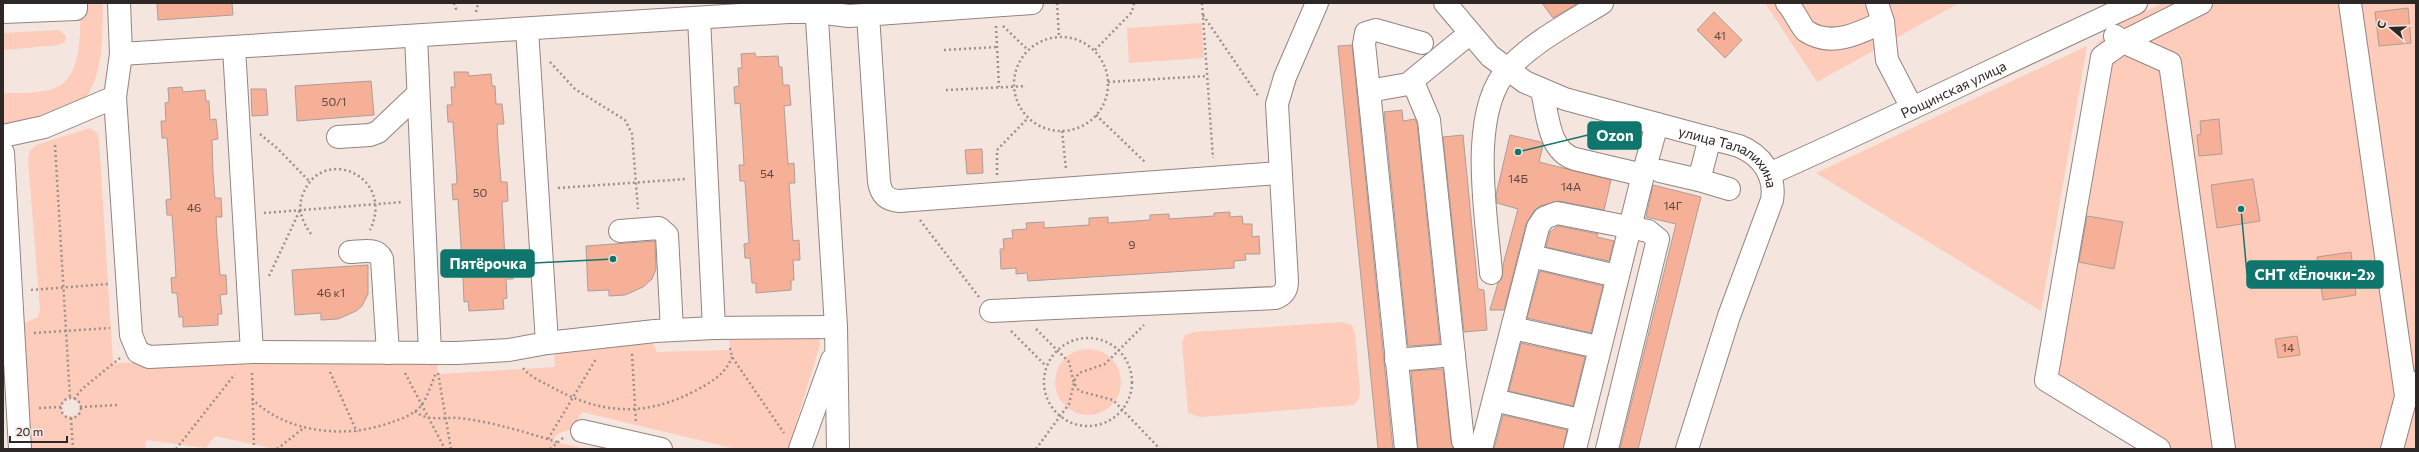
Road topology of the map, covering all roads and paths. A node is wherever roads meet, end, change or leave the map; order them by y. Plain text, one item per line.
1 (76, 3) edge
2 (119, 3) edge
3 (1032, 3) edge
4 (1057, 3) edge
5 (1134, 3) edge
6 (1202, 3) edge
7 (1317, 3) edge
8 (1445, 3) edge
9 (1602, 3) edge
10 (1787, 3) edge
11 (2136, 3) edge
12 (2201, 3) edge
13 (2350, 3) edge
14 (816, 7) edge
15 (3, 12) edge
16 (995, 12) junction
17 (1880, 12) edge
18 (868, 15) junction
19 (1203, 15) junction
20 (699, 18) junction
21 (2095, 22) junction
22 (1469, 34) junction
23 (416, 36) junction
24 (1059, 37) junction
25 (528, 40) junction
26 (2122, 42) junction
27 (1422, 44) dead end
28 (997, 47) junction
29 (234, 48) junction
30 (944, 50) dead end
31 (1028, 50) junction
32 (1094, 50) junction
33 (121, 54) junction
34 (1507, 71) junction
35 (1207, 76) junction
36 (1108, 82) junction
37 (1413, 82) junction
38 (1014, 86) junction
39 (1026, 86) dead end
40 (1000, 87) junction
41 (946, 90) dead end
42 (1369, 91) junction
43 (1542, 91) junction
44 (418, 94) junction
45 (115, 97) junction
46 (1277, 108) junction
47 (1912, 108) junction
48 (1096, 115) junction
49 (1028, 118) junction
50 (238, 120) junction
51 (53, 124) junction
52 (1656, 124) junction
53 (1062, 131) junction
54 (3, 136) edge
55 (338, 137) dead end
56 (1710, 138) junction
57 (3, 153) edge
58 (1280, 173) junction
59 (1651, 173) junction
60 (1769, 174) junction
61 (707, 177) junction
62 (1214, 177) junction
63 (1699, 180) junction
64 (1166, 181) junction
65 (310, 182) junction
66 (636, 182) junction
67 (1068, 188) junction
68 (1730, 188) dead end
69 (537, 189) junction
70 (999, 193) junction
71 (423, 200) junction
72 (905, 201) junction
73 (376, 204) junction
74 (300, 210) junction
75 (244, 215) junction
76 (1630, 227) junction
77 (630, 230) joint
78 (311, 234) dead end
79 (359, 252) joint
80 (1531, 256) junction
81 (1492, 273) dead end
82 (1608, 274) dead end
83 (266, 281) dead end
84 (128, 283) junction
85 (64, 288) junction
86 (11, 291) junction
87 (1165, 304) junction
88 (991, 311) junction
89 (714, 328) junction
90 (1513, 328) junction
91 (672, 330) junction
92 (66, 331) junction
93 (13, 334) junction
94 (630, 334) junction
95 (132, 336) junction
96 (837, 336) junction
97 (608, 337) junction
98 (547, 343) junction
99 (1588, 345) dead end
100 (521, 348) junction
101 (1058, 350) junction
102 (1118, 350) junction
103 (252, 352) junction
104 (324, 352) junction
105 (391, 353) junction
106 (430, 353) junction
107 (1454, 354) junction
108 (1396, 360) junction
109 (2416, 362) edge
110 (1046, 366) junction
111 (1074, 384) junction
112 (2406, 396) junction
113 (70, 398) junction
114 (573, 398) junction
115 (74, 399) junction
116 (252, 399) junction
117 (1494, 400) junction
118 (422, 404) junction
119 (118, 405) dead end
120 (80, 407) junction
121 (1124, 409) junction
122 (636, 410) junction
123 (415, 411) junction
124 (71, 417) junction
125 (1060, 417) junction
126 (429, 418) junction
127 (447, 418) junction
128 (1571, 418) dead end
129 (305, 427) junction
130 (582, 431) dead end
131 (357, 432) junction
132 (548, 440) junction
133 (793, 442) edge
134 (635, 443) junction
135 (1472, 445) edge
136 (20, 449) edge
137 (73, 449) edge
138 (176, 449) edge
139 (254, 449) edge
140 (277, 449) edge
141 (445, 449) edge
142 (451, 449) edge
143 (550, 449) edge
144 (660, 449) edge
145 (838, 449) edge
146 (1036, 449) edge
147 (1160, 449) edge
148 (1406, 449) edge
149 (1575, 449) edge
150 (1607, 449) edge
151 (1687, 449) edge
152 (2159, 449) edge
153 (2224, 449) edge
154 (2392, 449) edge

1 - 15 street
2 - 33 street
3 - 16 street
4 - 24 path
5 - 32 path
6 - 19 path
7 - 46 street
8 - 22 street, улица Талалихина
9 - 34 street
10 - 17 street
11 - 21 street, Рощинская улица
12 - 26 street
13 - 112 street
14 - 18 street
14 - 20 street
14 - 96 street
16 - 18 street
16 - 28 path
16 - 31 path
17 - 47 street
18 - 72 street
19 - 35 path
19 - 46 path
20 - 25 street
20 - 61 street
21 - 26 street
21 - 47 street, Рощинская улица
22 - 34 street, улица Талалихина
22 - 37 street
23 - 25 street
23 - 29 street
23 - 44 street
24 - 31 path
24 - 32 path
25 - 66 path
25 - 69 street
26 - 152 street
26 - 153 street
27 - 42 street
28 - 30 path
28 - 40 path
29 - 33 street
29 - 50 street
31 - 38 path
32 - 36 path
33 - 45 street
34 - 43 street, улица Талалихина
34 - 81 street
35 - 36 path
35 - 62 path
36 - 48 path
37 - 42 street
37 - 107 street
38 - 39 path
38 - 40 path
38 - 49 path
40 - 41 path
42 - 108 street
43 - 52 street, улица Талалихина
43 - 59 street
44 - 55 street
44 - 71 street
45 - 51 street
45 - 84 street
46 - 58 street
47 - 60 street, Рощинская улица
48 - 53 path
48 - 64 path
49 - 53 path
49 - 70 path
50 - 65 path
50 - 75 street
51 - 54 street
51 - 85 path
52 - 56 street, улица Талалихина
52 - 59 street
53 - 67 path
56 - 60 street, улица Талалихина
56 - 63 street
57 - 86 street
58 - 62 street
58 - 87 street
59 - 63 street
59 - 76 street
60 - 151 street, улица Талалихина
61 - 66 path
61 - 89 street
62 - 64 street
63 - 68 street
64 - 67 street
65 - 73 path
65 - 74 path
66 - 69 path
66 - 77 path
67 - 70 street
69 - 98 street
70 - 72 street
71 - 73 path
71 - 106 street
72 - 88 path
73 - 74 path
73 - 79 path
74 - 75 path
74 - 78 path
74 - 83 path
75 - 103 street
76 - 80 street
76 - 149 street
76 - 150 street
77 - 91 street
79 - 105 street
80 - 82 street
80 - 90 street
84 - 85 path
84 - 95 street
85 - 86 path
85 - 92 path
86 - 93 street
87 - 88 street
87 - 102 path
88 - 110 path
89 - 91 street
89 - 96 street
90 - 99 street
90 - 117 street
91 - 94 street
92 - 93 path
92 - 95 path
92 - 113 path
93 - 136 street
94 - 97 street
94 - 122 path
95 - 103 street
95 - 115 path
96 - 133 street
96 - 145 street
97 - 98 street
97 - 114 path
98 - 100 street
100 - 106 street
100 - 114 path
101 - 102 path
101 - 110 path
101 - 111 path
102 - 111 path
102 - 121 path
103 - 104 street
103 - 116 path
103 - 138 path
104 - 105 street
104 - 131 path
105 - 106 street
105 - 118 path
107 - 108 street
107 - 135 street
108 - 148 street
109 - 112 street
110 - 125 path
111 - 121 path
111 - 125 path
112 - 154 street
113 - 115 path
113 - 124 path
114 - 122 path
114 - 132 path
115 - 120 path
116 - 129 path
116 - 139 path
117 - 128 street
117 - 135 street
118 - 123 path
118 - 126 path
118 - 127 path
119 - 120 path
120 - 124 path
121 - 125 path
121 - 147 path
122 - 133 path
122 - 134 path
123 - 126 path
123 - 131 path
124 - 137 path
125 - 146 path
126 - 127 path
126 - 141 path
127 - 132 path
127 - 142 path
129 - 131 path
129 - 140 path
130 - 134 street
132 - 143 path
134 - 144 street

